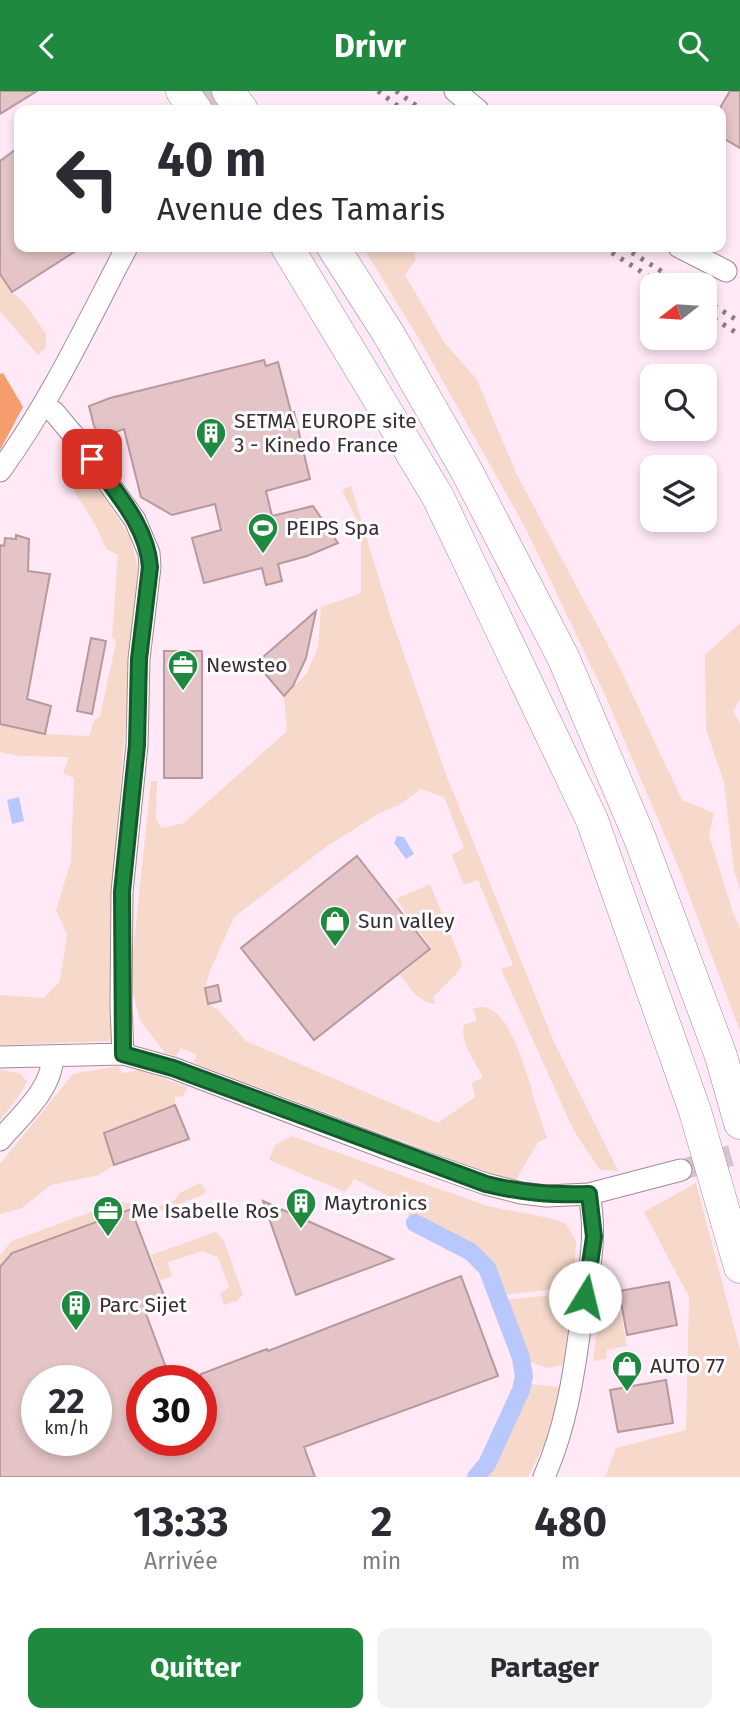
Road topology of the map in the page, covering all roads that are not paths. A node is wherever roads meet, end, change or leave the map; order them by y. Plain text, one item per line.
1 (455, 91) edge
2 (472, 105) edge
3 (124, 252) edge
4 (290, 252) edge
5 (336, 252) edge
6 (689, 252) edge
7 (726, 271) dead end
8 (43, 405) junction
9 (0, 471) edge
10 (123, 1054) junction
11 (53, 1056) junction
12 (0, 1057) edge
13 (740, 1123) edge
14 (0, 1140) edge
15 (681, 1170) tunnel mouth
16 (589, 1194) junction
17 (740, 1267) edge
18 (544, 1477) edge

1 - 2 street
3 - 8 street
4 - 17 highway
5 - 13 highway
6 - 7 street
8 - 9 street
8 - 10 street
10 - 11 street
10 - 16 street
11 - 12 street
11 - 14 street
15 - 16 street
16 - 18 street

